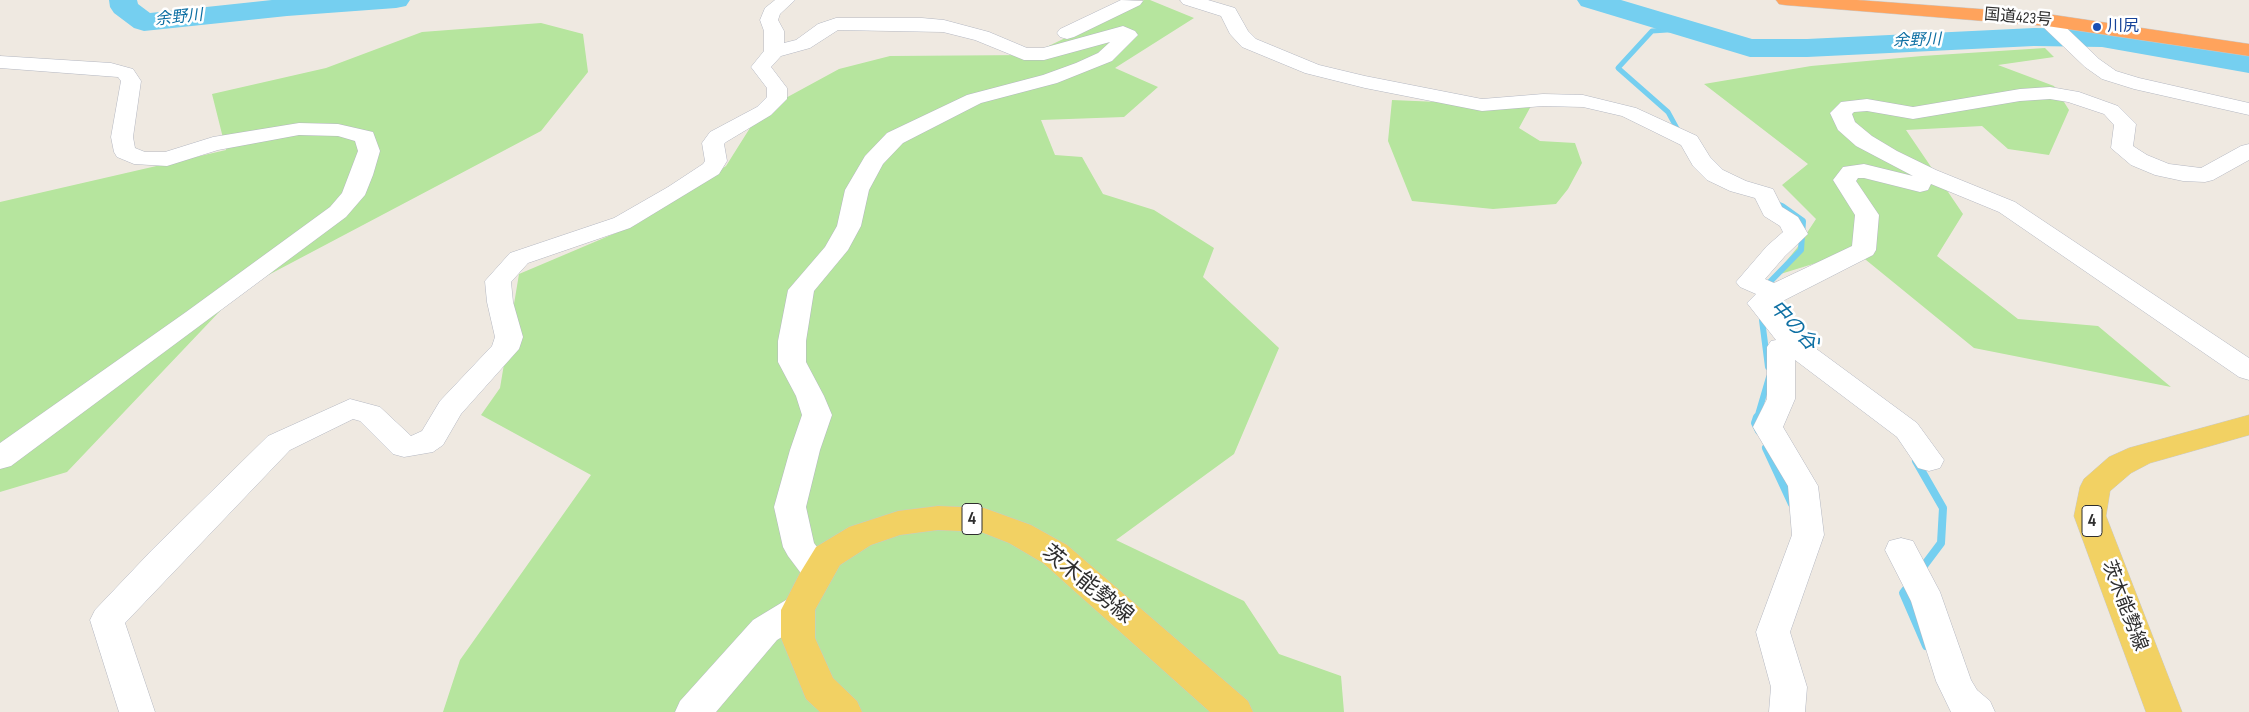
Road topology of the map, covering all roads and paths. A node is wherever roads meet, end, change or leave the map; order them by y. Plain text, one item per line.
1 (786, 0) edge
2 (1133, 0) edge
3 (1189, 0) edge
4 (1785, 0) edge
5 (2051, 24) junction
6 (1013, 49) junction
7 (2249, 50) edge
8 (774, 52) junction
9 (0, 62) edge
10 (2249, 109) edge
11 (2249, 151) edge
12 (2034, 227) junction
13 (1775, 293) junction
14 (1797, 348) junction
15 (2249, 371) edge
16 (2249, 425) edge
17 (0, 458) edge
18 (1929, 460) dead end
19 (1901, 550) dead end
20 (818, 572) junction
21 (798, 610) junction
22 (137, 712) edge
23 (693, 712) edge
24 (844, 712) edge
25 (1235, 712) edge
26 (1787, 712) edge
27 (1977, 712) edge
28 (2164, 712) edge

1 - 8 street
2 - 6 street
3 - 13 street
4 - 5 highway, 国道423号
5 - 7 highway, 国道423号
5 - 10 street
6 - 8 street
6 - 20 street
8 - 22 street
9 - 17 street
11 - 12 street
12 - 13 street
12 - 15 street
13 - 14 street
14 - 18 street
14 - 26 street
16 - 28 main road, 茨木能勢線 / 4
19 - 27 street
20 - 21 main road, 茨木能勢線 / 4
20 - 25 main road, 茨木能勢線 / 4
21 - 23 street
21 - 24 main road, 茨木能勢線 / 4

